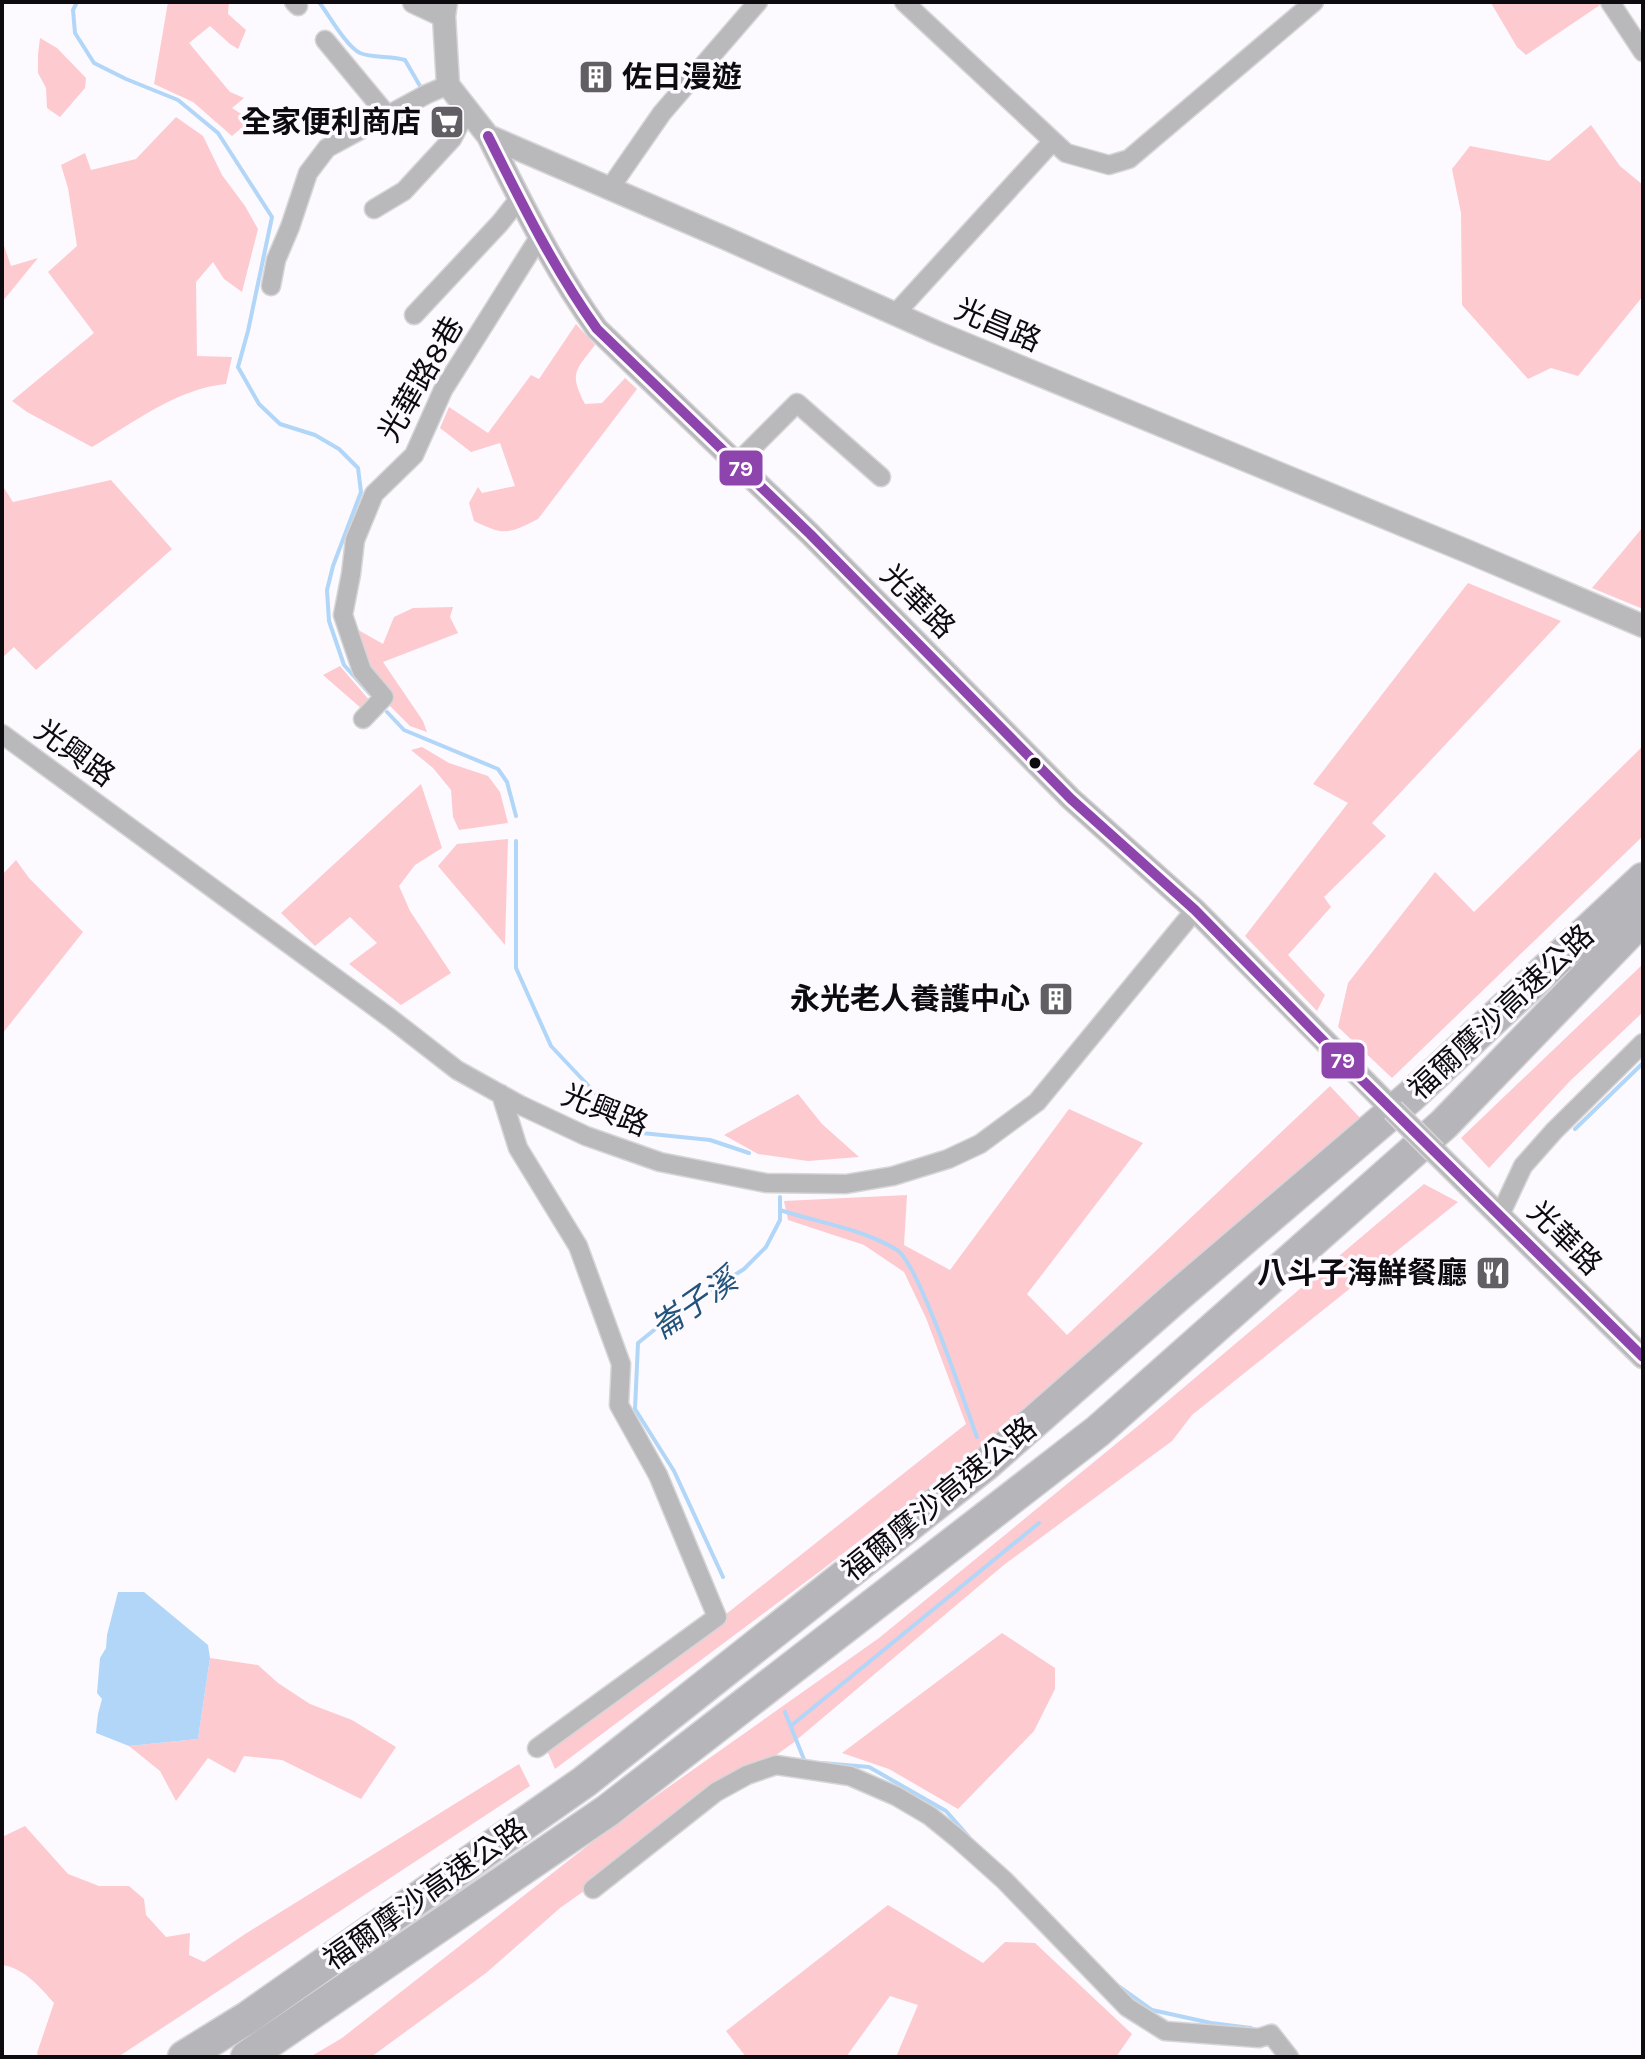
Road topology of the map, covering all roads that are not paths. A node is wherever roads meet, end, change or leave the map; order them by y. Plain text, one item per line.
1 (414, 2) edge
2 (462, 2) edge
3 (758, 2) edge
4 (904, 2) edge
5 (1314, 2) edge
6 (1610, 2) edge
7 (445, 9) edge
8 (325, 40) dead end
9 (1643, 52) edge
10 (448, 85) junction
11 (467, 110) junction
12 (388, 116) junction
13 (488, 136) junction
14 (1053, 141) junction
15 (610, 188) junction
16 (519, 199) junction
17 (374, 209) dead end
18 (540, 236) junction
19 (271, 286) dead end
20 (895, 314) junction
21 (414, 315) dead end
22 (737, 463) junction
23 (881, 477) dead end
24 (1643, 626) edge
25 (363, 719) dead end
26 (2, 734) edge
27 (1643, 879) edge
28 (1195, 910) junction
29 (1643, 918) edge
30 (1643, 1043) edge
31 (501, 1094) junction
32 (1500, 1215) junction
33 (1643, 1357) edge
34 (537, 1748) dead end
35 (593, 1889) dead end
36 (184, 2057) edge
37 (247, 2057) edge
38 (1289, 2057) edge

1 - 7 street
2 - 7 street
3 - 15 street
4 - 14 street
5 - 14 street
6 - 9 street
7 - 10 street
8 - 12 street
10 - 11 street, 光昌路
10 - 12 street
11 - 13 street, 光昌路
11 - 17 street
12 - 19 street
13 - 15 street, 光昌路
13 - 16 street, 光華路
14 - 20 street
15 - 20 street, 光昌路
16 - 18 street, 光華路
16 - 21 street
18 - 22 street, 光華路
18 - 25 street, 光華路8巷
20 - 24 street, 光昌路
22 - 23 street
22 - 28 street, 光華路
26 - 31 street, 光興路
27 - 36 highway, 福爾摩沙高速公路
28 - 31 street, 光興路
28 - 32 street, 光華路, bridge
29 - 37 highway, 福爾摩沙高速公路
30 - 32 street
31 - 34 street
32 - 33 street, 光華路
35 - 38 street

